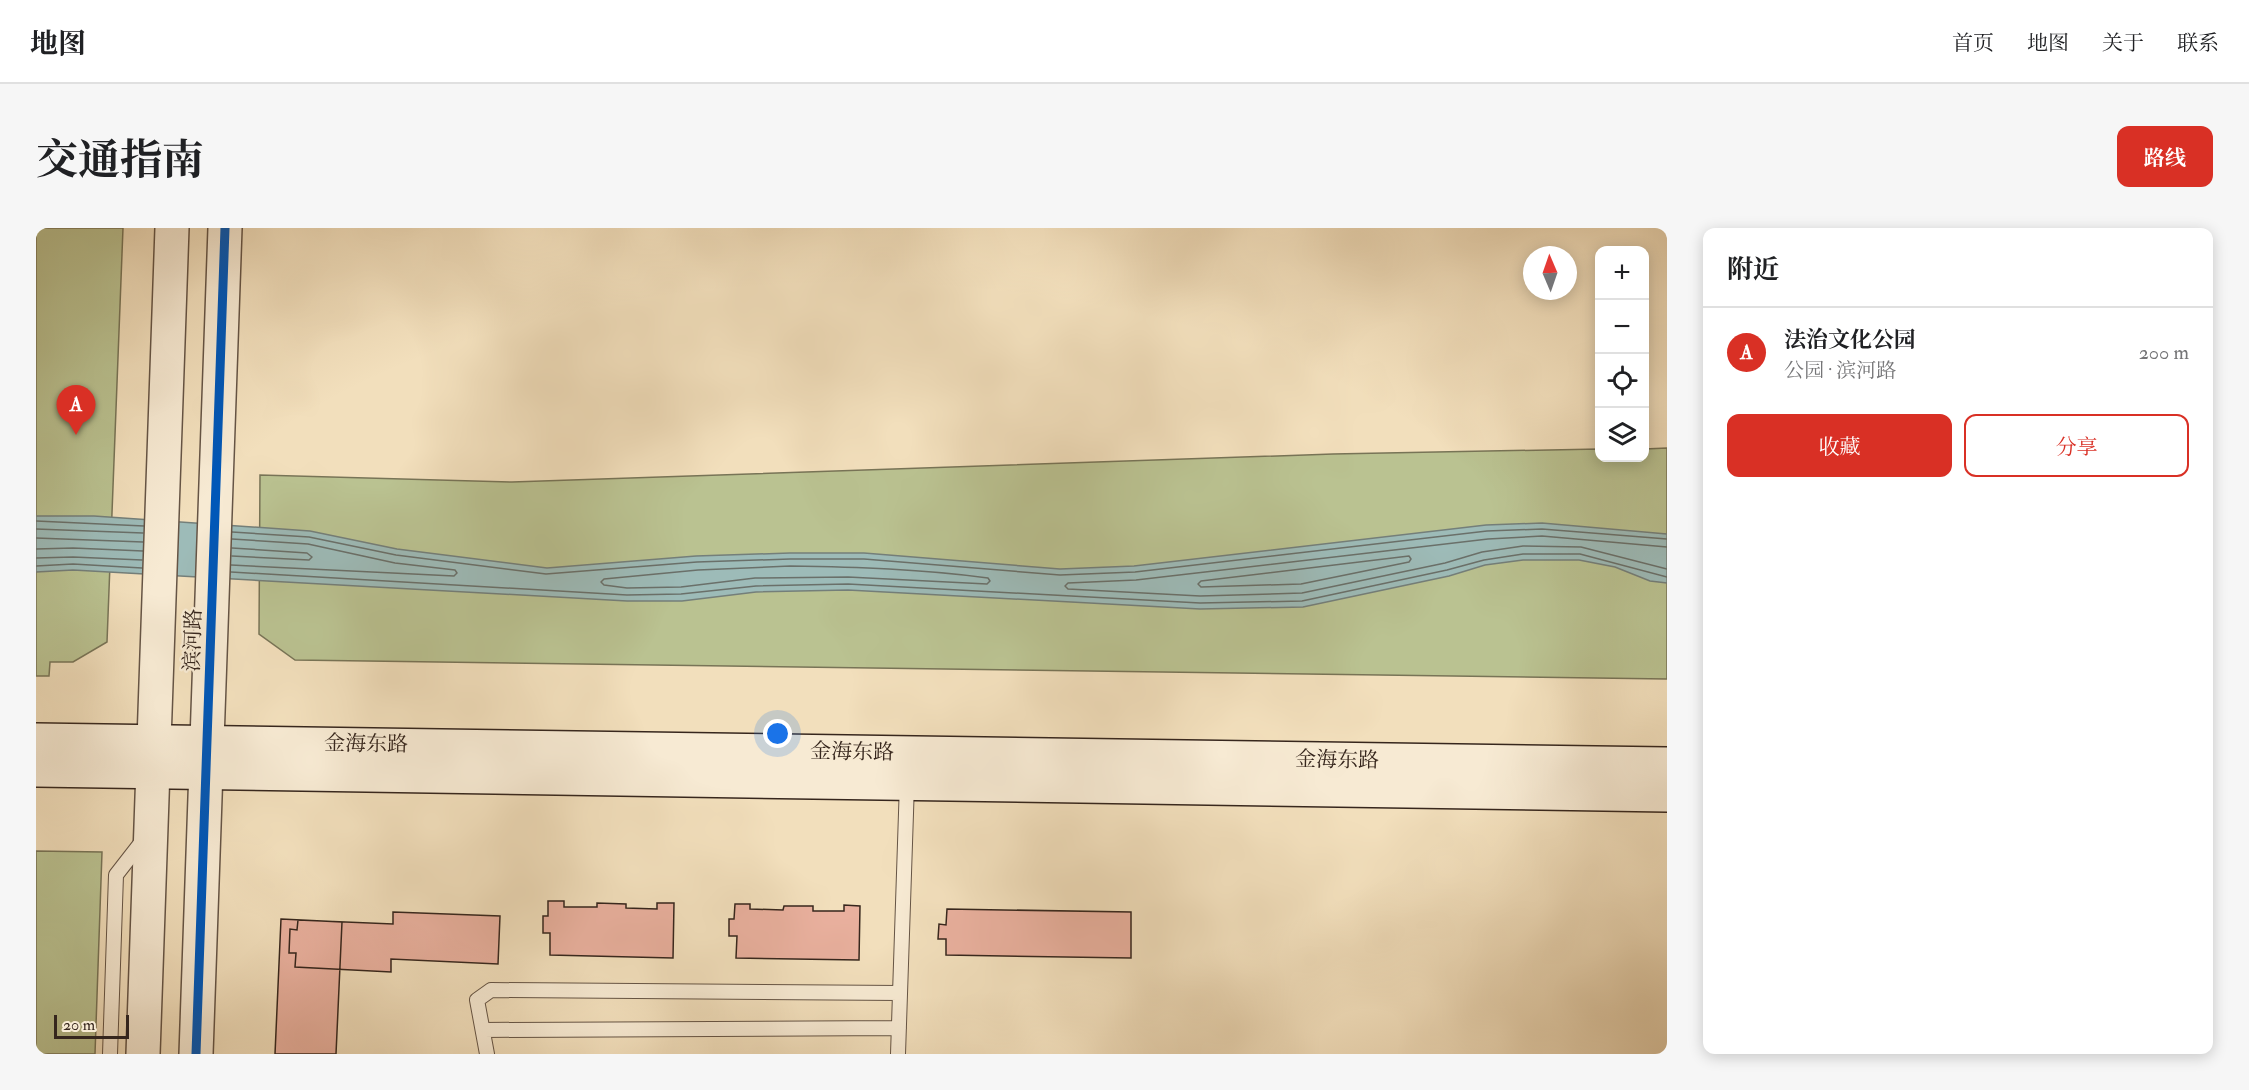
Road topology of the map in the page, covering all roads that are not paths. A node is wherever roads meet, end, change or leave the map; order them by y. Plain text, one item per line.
1 (172, 228) edge
2 (225, 228) edge
3 (36, 740) edge
4 (154, 757) junction
5 (207, 757) junction
6 (1667, 764) edge
7 (36, 770) edge
8 (907, 783) junction
9 (1667, 795) edge
10 (151, 830) junction
11 (900, 993) junction
12 (899, 1028) junction
13 (483, 1030) junction
14 (110, 1054) edge
15 (143, 1054) edge
16 (196, 1054) edge
17 (487, 1054) edge
18 (898, 1054) edge

1 - 4 main road, 滨河路
2 - 5 main road, 滨河路
3 - 4 main road, 金海东路
4 - 5 main road, 金海东路
4 - 7 main road, 金海东路
4 - 10 main road, 滨河路
5 - 6 main road, 金海东路
5 - 8 main road, 金海东路
5 - 16 main road, 滨河路
8 - 9 main road, 金海东路
8 - 11 lane
10 - 14 lane
10 - 15 main road, 滨河路
11 - 12 lane
11 - 13 lane
12 - 13 lane
12 - 18 lane
13 - 17 lane

